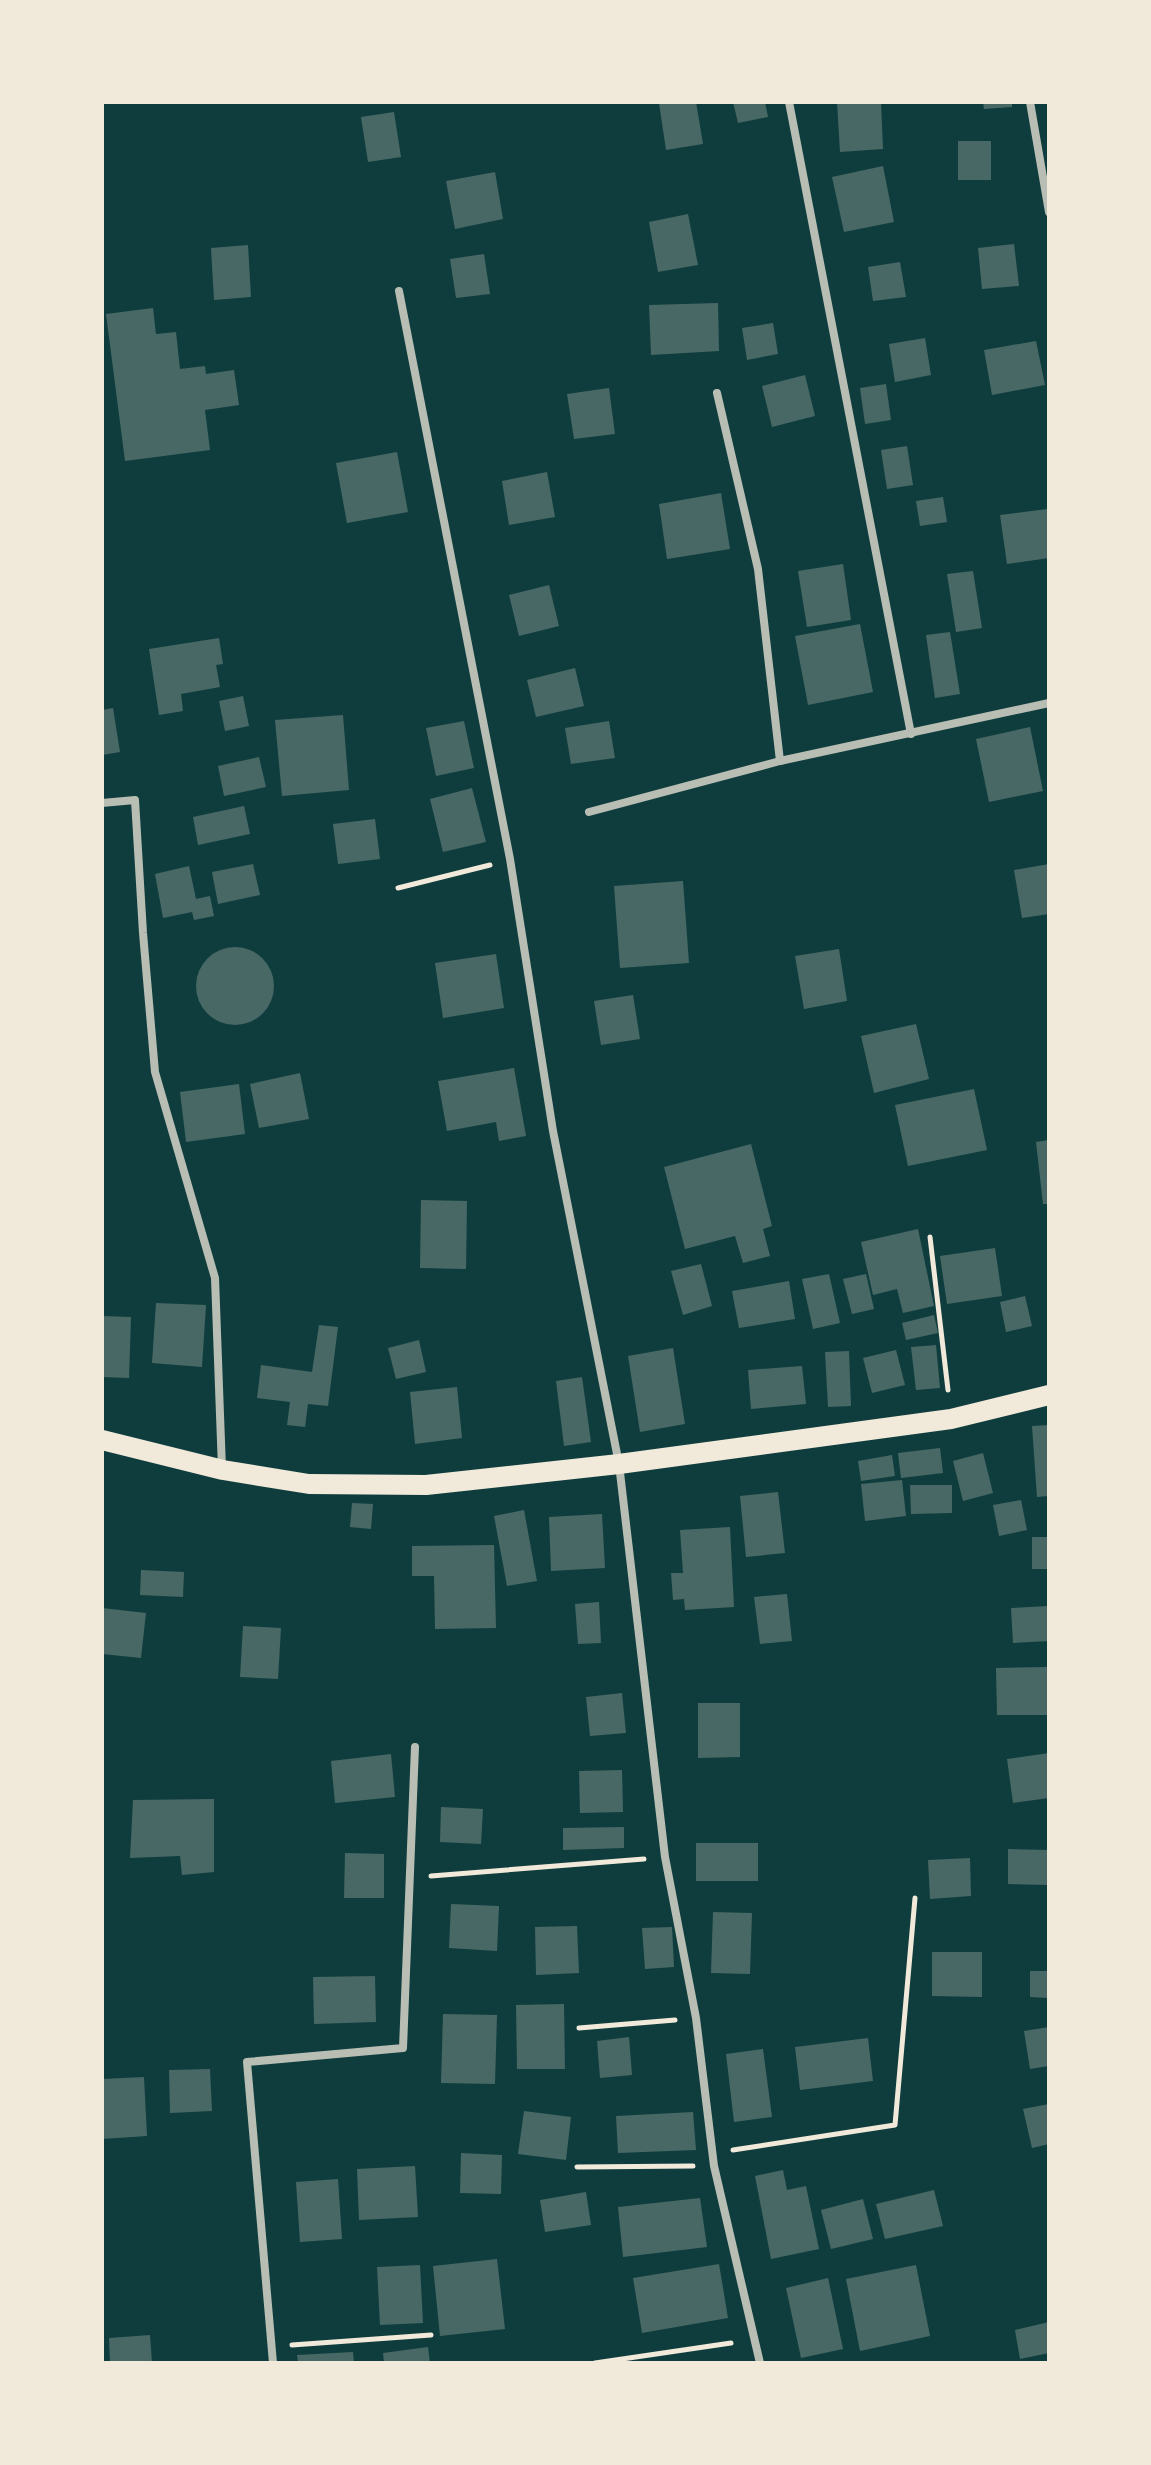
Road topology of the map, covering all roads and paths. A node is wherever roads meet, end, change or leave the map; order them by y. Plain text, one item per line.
1 (789, 102) edge
2 (1030, 102) edge
3 (1049, 212) edge
4 (399, 291) dead end
5 (717, 393) dead end
6 (1049, 703) edge
7 (911, 734) junction
8 (780, 761) junction
9 (102, 803) edge
10 (589, 812) dead end
11 (510, 859) junction
12 (398, 888) dead end
13 (930, 1237) dead end
14 (1049, 1395) edge
15 (951, 1419) junction
16 (102, 1440) edge
17 (619, 1464) junction
18 (223, 1470) junction
19 (415, 1747) dead end
20 (665, 1857) junction
21 (410, 1878) junction
22 (915, 1898) dead end
23 (696, 2018) junction
24 (579, 2028) dead end
25 (713, 2153) junction
26 (714, 2166) junction
27 (577, 2167) dead end
28 (431, 2335) dead end
29 (756, 2339) junction
30 (271, 2347) junction
31 (273, 2363) edge
32 (595, 2363) edge
33 (760, 2363) edge

1 - 7 street
2 - 3 street
4 - 11 street
5 - 8 street
6 - 7 street
7 - 8 street
8 - 10 street
9 - 18 street
11 - 12 path
11 - 17 street
13 - 15 path
14 - 15 main road
15 - 17 main road
16 - 18 main road
17 - 18 main road
17 - 20 street
19 - 21 street
20 - 21 path
20 - 23 street
21 - 30 street
22 - 25 path
23 - 24 path
23 - 25 street
25 - 26 street
26 - 27 path
26 - 29 street
28 - 30 path
29 - 32 path
29 - 33 street
30 - 31 street

